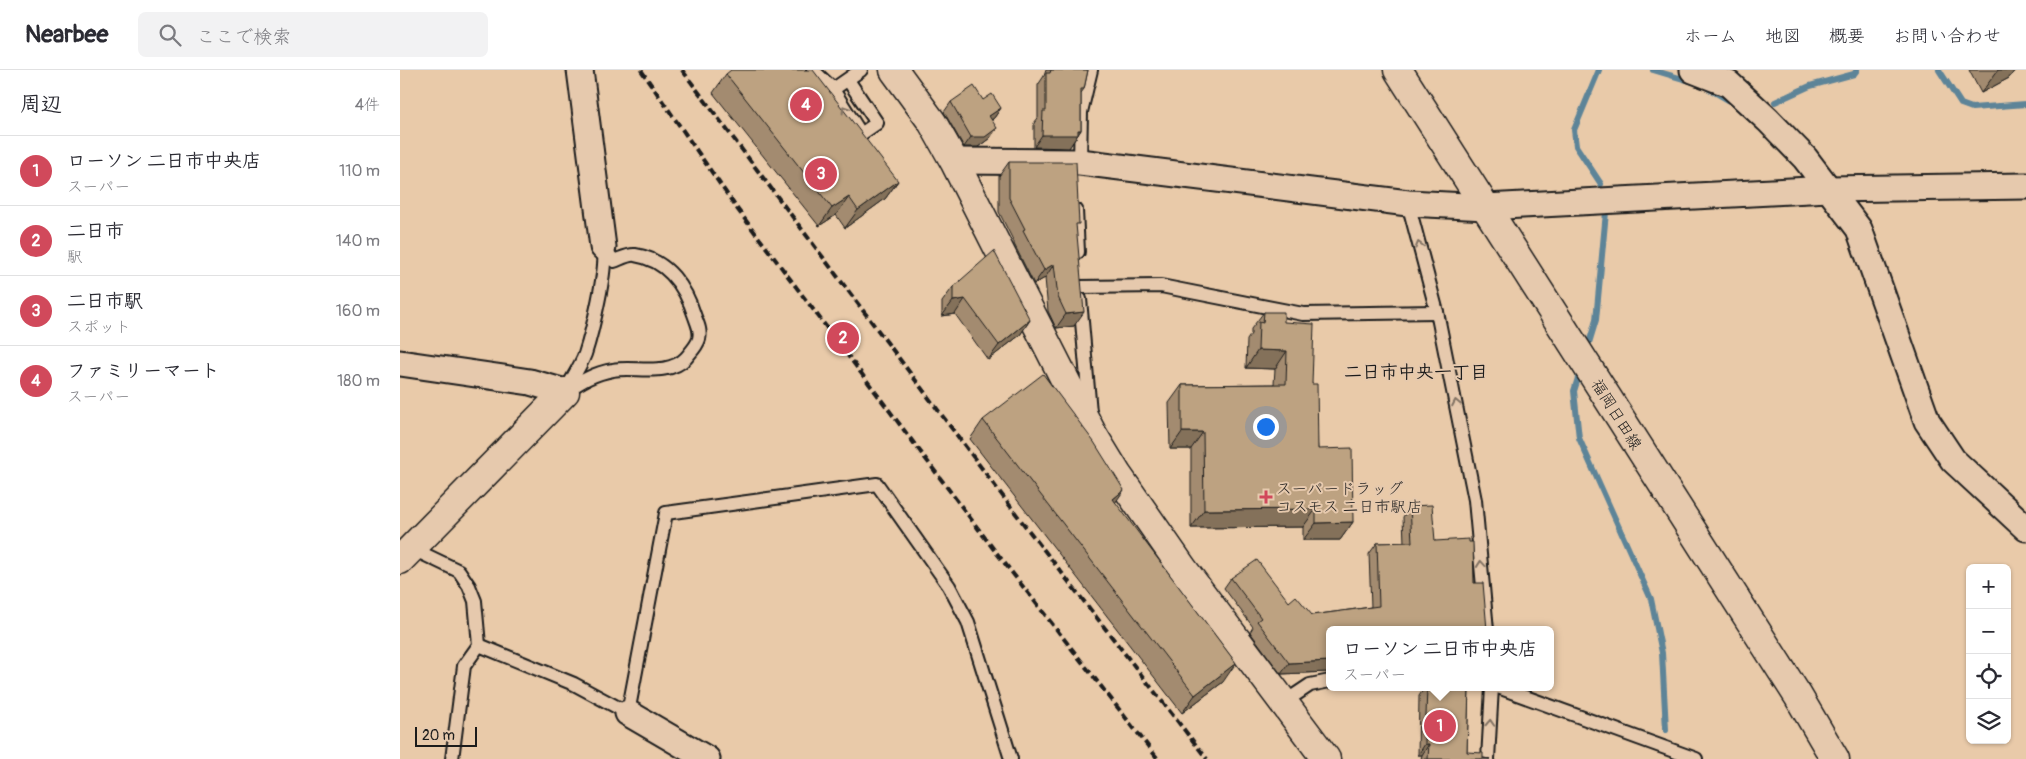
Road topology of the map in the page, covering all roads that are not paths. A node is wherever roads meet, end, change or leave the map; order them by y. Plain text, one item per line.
1 (580, 70) edge
2 (813, 70) edge
3 (861, 70) edge
4 (894, 70) edge
5 (1091, 70) edge
6 (1398, 70) edge
7 (1693, 70) edge
8 (848, 80) junction
9 (832, 88) junction
10 (954, 161) junction
11 (1076, 165) junction
12 (2026, 186) edge
13 (1828, 189) junction
14 (1076, 201) edge
15 (1408, 203) junction
16 (1486, 206) junction
17 (602, 247) junction
18 (1079, 278) junction
19 (1437, 312) junction
20 (400, 363) edge
21 (565, 392) junction
22 (1092, 433) junction
23 (2026, 528) edge
24 (404, 550) edge
25 (1487, 626) edge
26 (479, 645) junction
27 (1326, 682) edge
28 (1492, 691) edge
29 (1509, 691) edge
30 (1283, 703) junction
31 (628, 713) junction
32 (452, 759) edge
33 (707, 759) edge
34 (1011, 759) edge
35 (1326, 759) edge
36 (1488, 759) edge
37 (1696, 759) edge
38 (1835, 759) edge

1 - 17 street
2 - 9 lane
3 - 8 lane
4 - 10 street
5 - 11 lane
6 - 16 street, 福岡日田線
7 - 13 street
8 - 9 lane
8 -> 9 lane
10 - 11 street
10 - 22 street
11 - 15 street
12 - 13 street
13 - 16 street
13 - 23 street
14 - 18 lane
15 - 16 street
19 -> 15 lane
16 - 38 street, 福岡日田線
17 - 21 lane
17 - 21 lane
18 - 19 lane
18 - 22 lane
25 -> 19 lane
20 - 21 street
21 - 24 street
22 - 30 street
24 - 26 lane
26 - 31 lane
26 - 32 lane
27 - 30 lane
36 -> 28 lane
29 - 37 lane
30 - 35 street
31 - 33 street
31 - 34 lane

